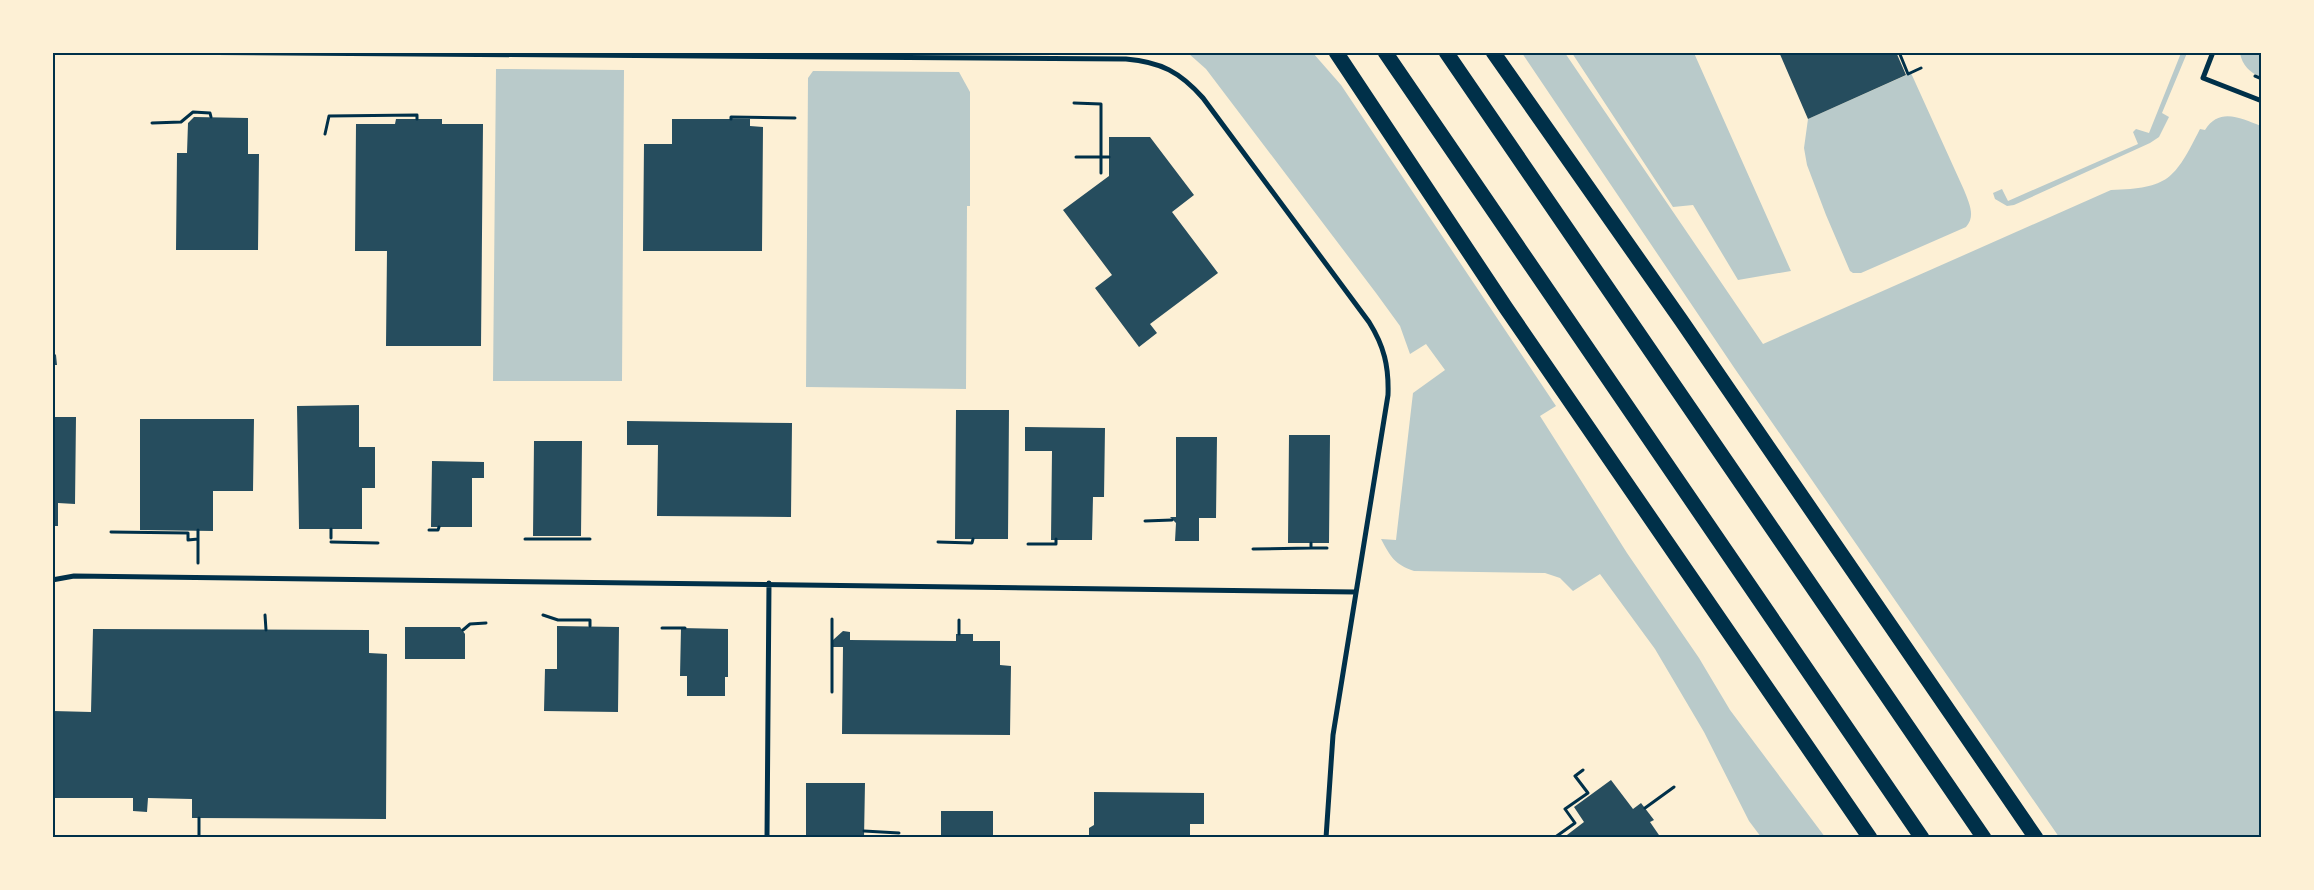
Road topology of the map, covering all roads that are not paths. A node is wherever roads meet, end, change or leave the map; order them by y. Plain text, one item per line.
1 (138, 52) edge
2 (1336, 52) edge
3 (1386, 52) edge
4 (1446, 52) edge
5 (1493, 52) edge
6 (2213, 52) edge
7 (2262, 101) edge
8 (52, 580) edge
9 (770, 583) junction
10 (1356, 592) junction
11 (767, 838) edge
12 (1326, 838) edge
13 (1870, 838) edge
14 (1922, 838) edge
15 (1984, 838) edge
16 (2036, 838) edge

1 - 10 street
2 - 13 highway
3 - 14 highway
4 - 15 highway
5 - 16 highway
6 - 7 street
8 - 9 street
9 - 10 street
9 - 11 street
10 - 12 street

